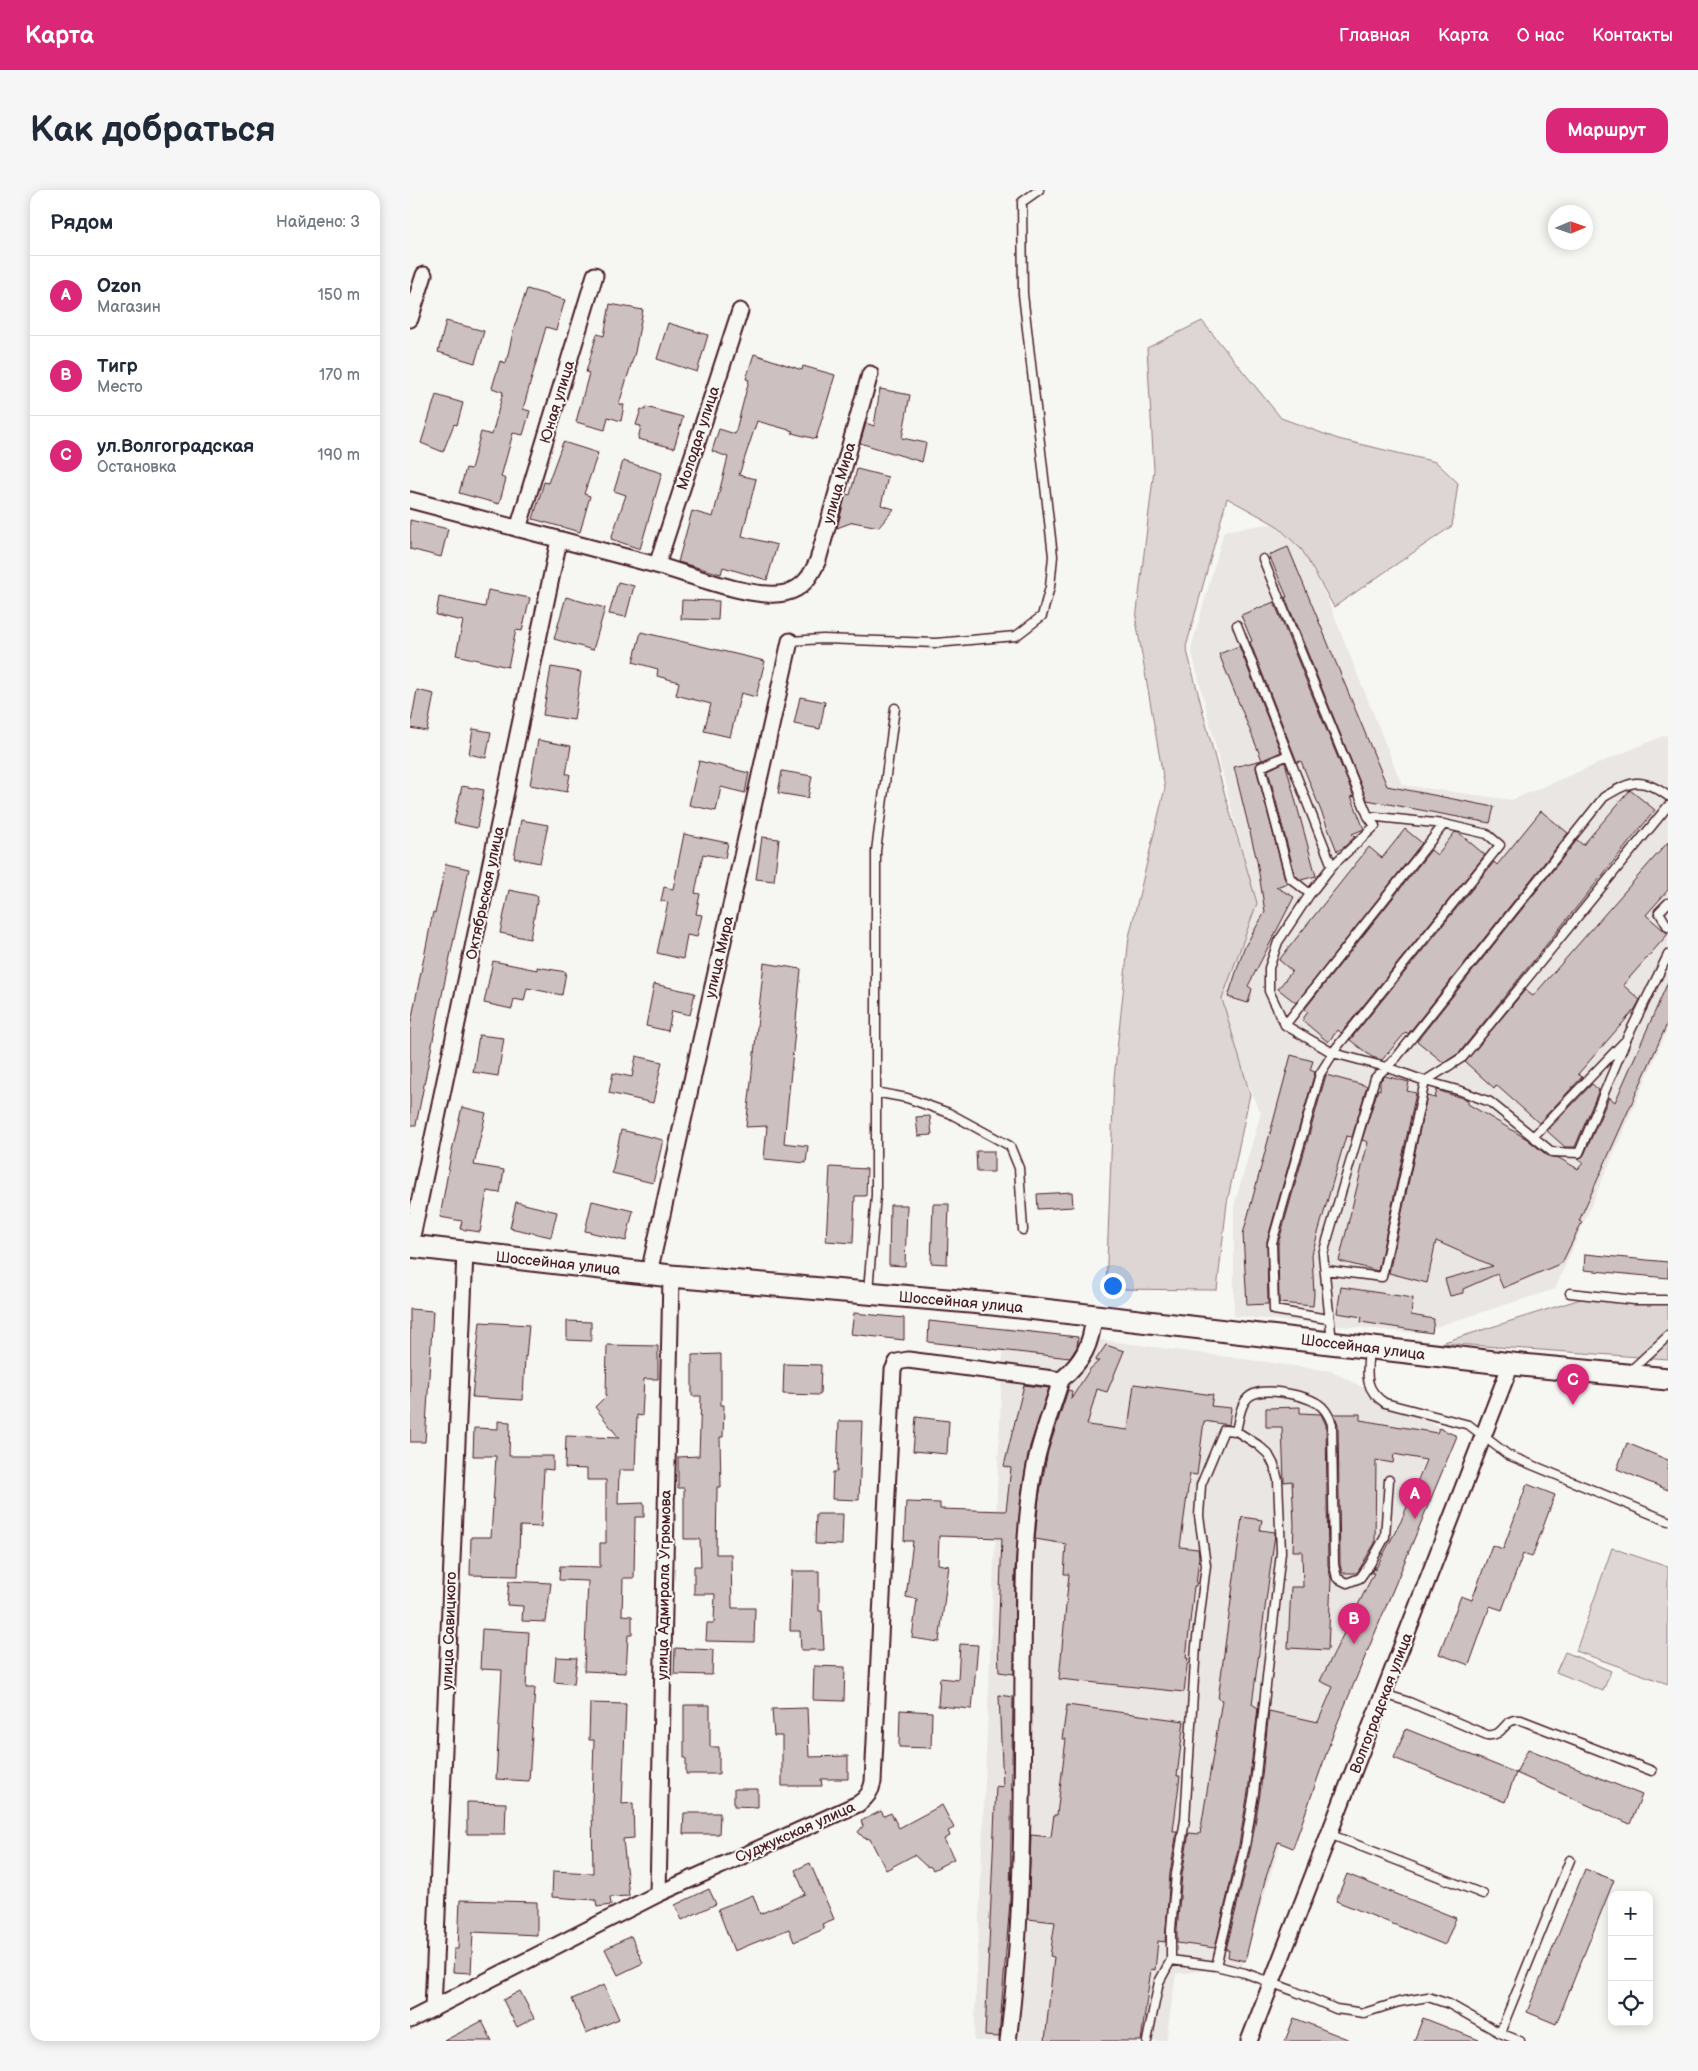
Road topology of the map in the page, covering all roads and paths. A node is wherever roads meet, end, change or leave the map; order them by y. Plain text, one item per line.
1 (1039, 190) edge
2 (424, 275) dead end
3 (595, 275) dead end
4 (740, 311) dead end
5 (410, 320) edge
6 (870, 374) dead end
7 (410, 500) edge
8 (518, 529) junction
9 (559, 540) junction
10 (1264, 559) dead end
11 (657, 565) junction
12 (1237, 625) dead end
13 (790, 641) joint
14 (896, 708) dead end
15 (1288, 754) junction
16 (1668, 796) edge
17 (1668, 806) edge
18 (1368, 816) junction
19 (1444, 824) junction
20 (1332, 866) junction
21 (1310, 894) junction
22 (1668, 903) edge
23 (1668, 927) edge
24 (1668, 955) edge
25 (1285, 1024) junction
26 (1627, 1038) junction
27 (1333, 1053) junction
28 (1386, 1067) junction
29 (1425, 1081) junction
30 (875, 1092) junction
31 (1533, 1136) junction
32 (1023, 1230) dead end
33 (410, 1246) edge
34 (465, 1253) junction
35 (1324, 1270) junction
36 (649, 1274) junction
37 (671, 1276) junction
38 (867, 1293) junction
39 (1570, 1293) dead end
40 (1668, 1300) edge
41 (1094, 1316) junction
42 (1328, 1319) junction
43 (1668, 1336) edge
44 (1332, 1344) junction
45 (1369, 1348) junction
46 (1511, 1364) junction
47 (1626, 1375) junction
48 (1668, 1379) edge
49 (1061, 1380) junction
50 (1236, 1432) junction
51 (1484, 1435) junction
52 (1389, 1480) dead end
53 (1668, 1521) edge
54 (1384, 1694) junction
55 (1652, 1771) dead end
56 (1329, 1834) junction
57 (1570, 1860) dead end
58 (658, 1894) junction
59 (1483, 1894) dead end
60 (1171, 1960) junction
61 (1216, 1966) junction
62 (1272, 1982) junction
63 (433, 2009) junction
64 (410, 2020) edge
65 (1500, 2033) junction
66 (1008, 2041) edge
67 (1147, 2041) edge
68 (1249, 2041) edge
69 (1520, 2041) edge

1 - 13 lane
2 - 5 street
3 - 8 street, Юная улица
4 - 11 street, Молодая улица
6 - 11 street, улица Мира
7 - 8 street
8 - 9 street
9 - 11 street
9 - 33 street, Октябрьская улица
10 - 18 lane
12 - 15 lane
13 - 36 street, улица Мира
14 - 30 lane
15 - 20 lane
15 - 21 lane
16 - 28 lane
17 - 29 lane
18 - 19 lane
18 - 20 lane
19 - 25 lane
19 - 27 lane
20 - 21 lane
21 - 25 lane
22 - 23 lane
24 - 26 lane
25 - 27 lane
26 - 31 lane
26 - 31 lane
27 - 28 lane
27 - 42 lane
28 - 29 lane
28 - 35 lane
29 - 31 lane
29 - 35 lane
30 - 32 lane
30 - 38 lane
33 - 34 street, Шоссейная улица
34 - 36 street, Шоссейная улица
34 - 63 street, улица Савицкого
35 - 42 lane
36 - 37 street, Шоссейная улица
37 - 38 street, Шоссейная улица
37 - 58 street, улица Адмирала Угрюмова
38 - 41 street, Шоссейная улица
39 - 40 lane
41 - 44 street, Шоссейная улица
41 - 49 street
42 - 44 lane
43 - 47 lane
44 - 45 street, Шоссейная улица
45 - 46 street, Шоссейная улица
45 - 51 lane
46 - 47 street, Шоссейная улица
46 - 51 street, Волгоградская улица
47 - 48 street, Шоссейная улица
49 - 58 street, Суджукская улица
49 - 66 street
50 - 52 lane
50 - 60 lane
50 - 61 lane
51 - 53 lane
51 - 54 street, Волгоградская улица
54 - 55 lane
54 - 56 street, Волгоградская улица
56 - 59 lane
56 - 62 street, Волгоградская улица
57 - 65 lane
58 - 63 street, Суджукская улица
60 - 61 lane
60 - 67 lane
61 - 62 lane
62 - 65 lane
62 - 68 street, Волгоградская улица
63 - 64 street, Суджукская улица
65 - 69 lane

